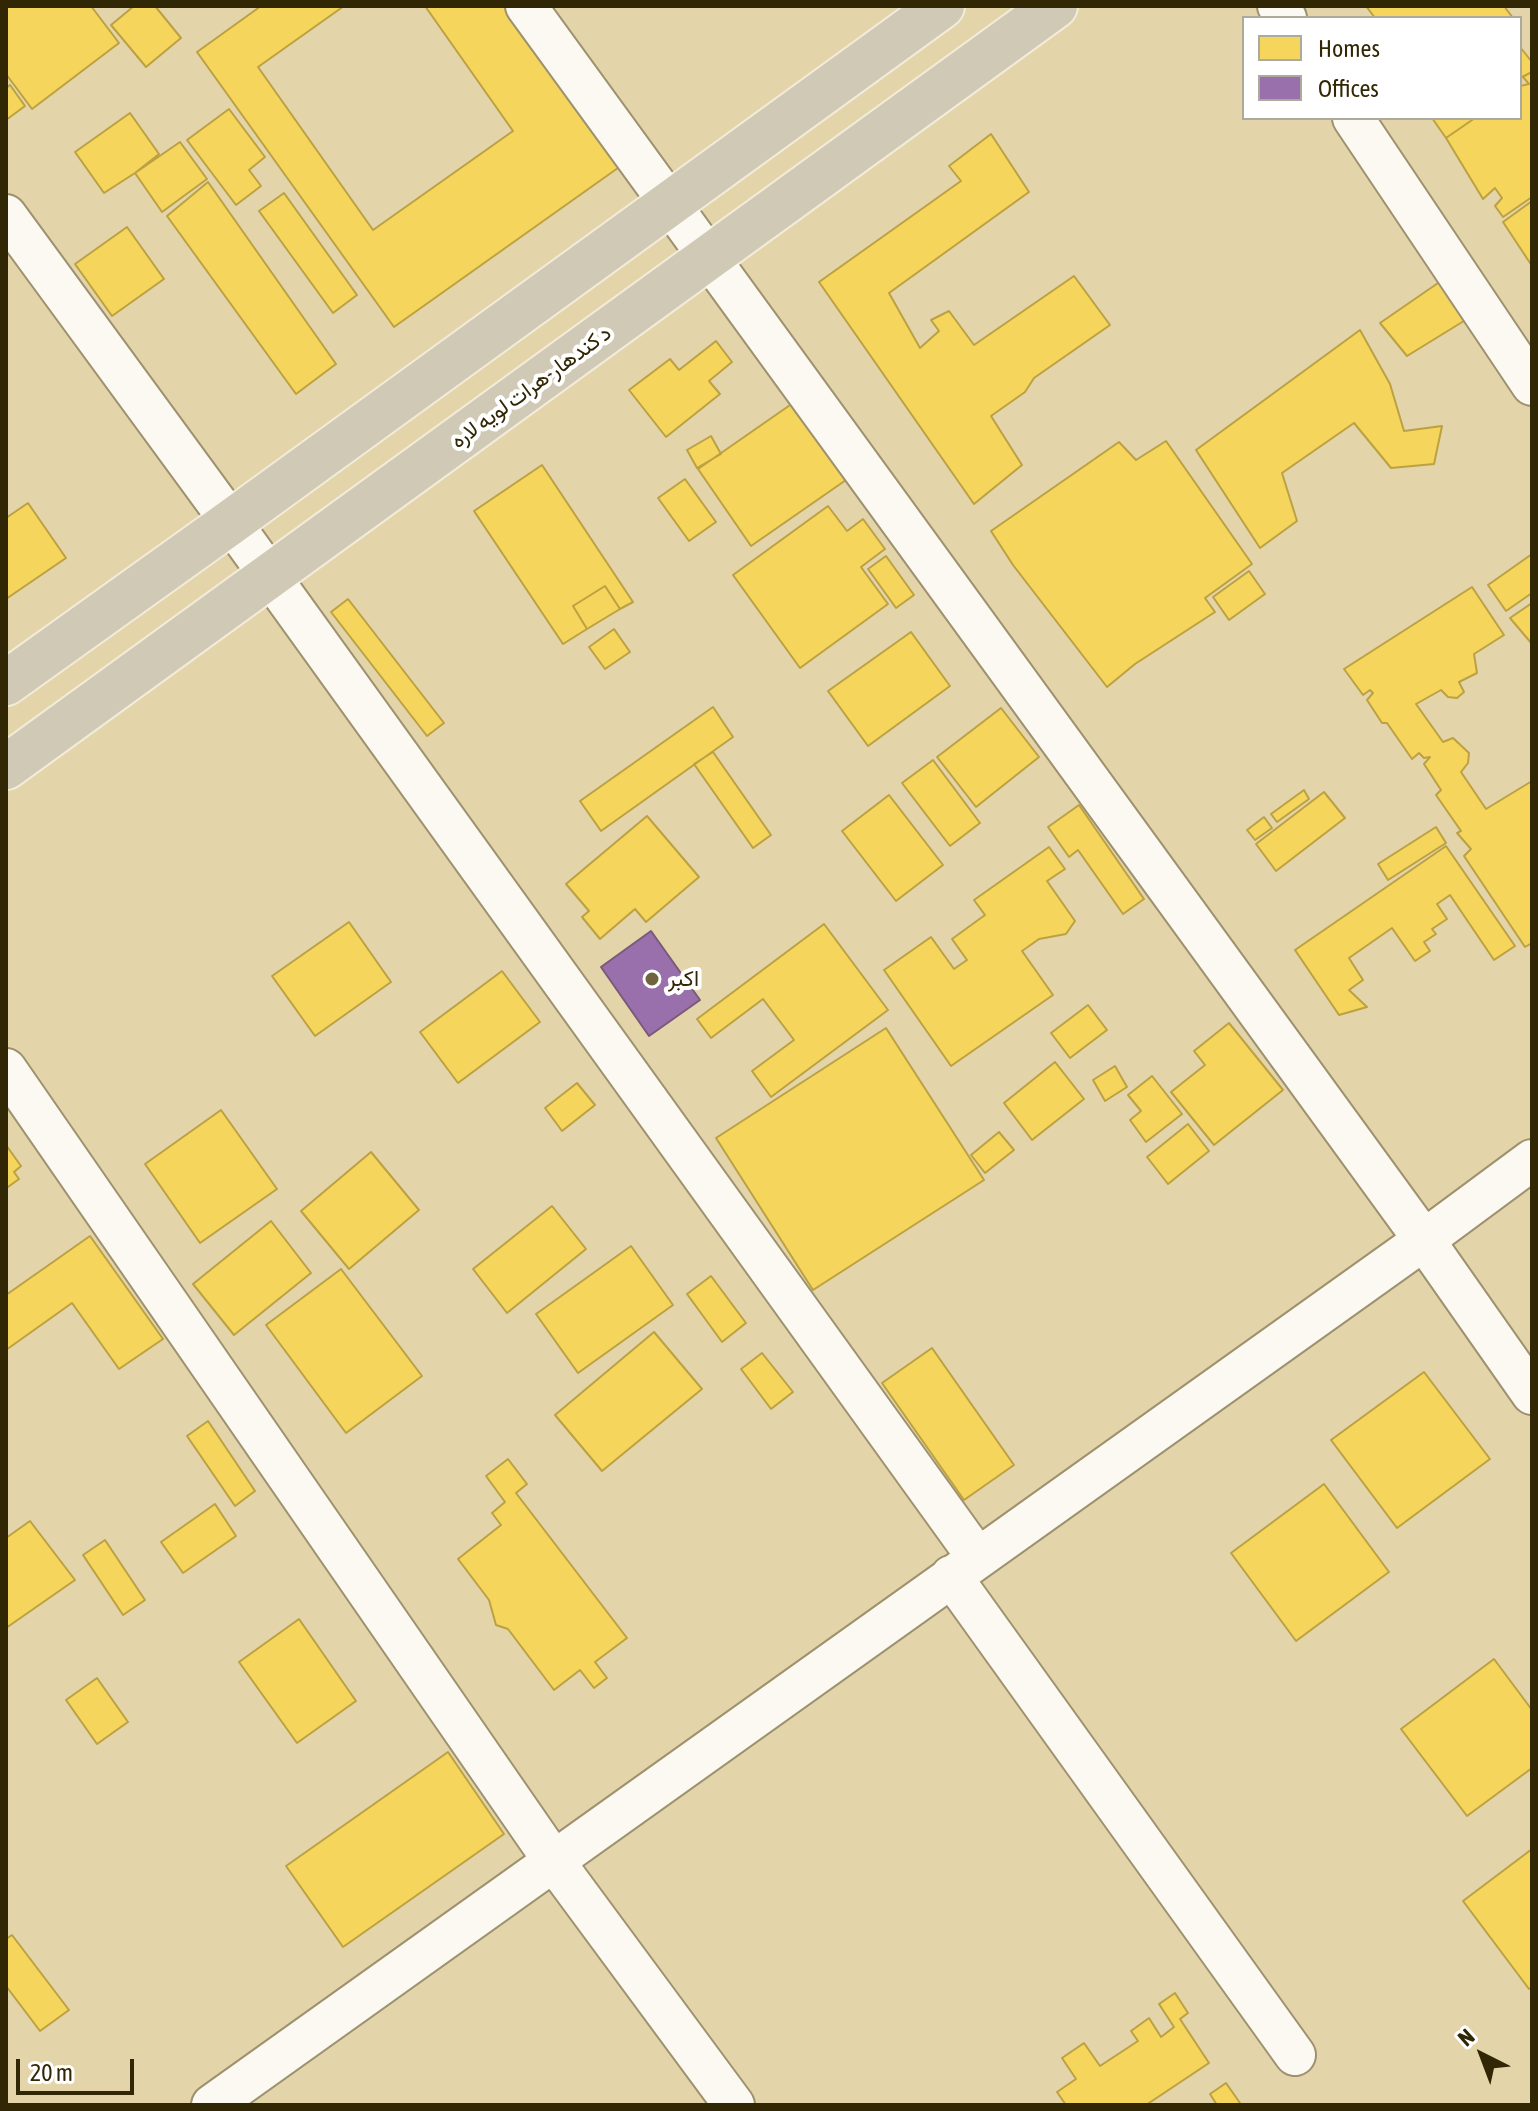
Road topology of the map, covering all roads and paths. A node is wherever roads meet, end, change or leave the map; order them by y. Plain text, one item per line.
1 (526, 6) edge
2 (942, 6) edge
3 (1055, 6) edge
4 (1354, 120) edge
5 (670, 204) junction
6 (6, 215) edge
7 (709, 258) junction
8 (1532, 385) edge
9 (231, 522) junction
10 (270, 577) junction
11 (6, 683) edge
12 (6, 767) edge
13 (6, 1069) edge
14 (1532, 1160) edge
15 (1424, 1240) junction
16 (1532, 1394) edge
17 (964, 1567) junction
18 (553, 1860) junction
19 (1295, 2055) dead end
20 (212, 2105) edge
21 (734, 2105) edge

1 - 5 street
2 - 5 highway
3 - 7 highway, د کندهار-هرات لويه لاره
4 - 8 street
5 - 7 street
5 - 9 highway
6 - 9 street
7 - 10 highway, د کندهار-هرات لويه لاره
7 - 15 street
9 - 10 street
9 - 11 highway
10 - 12 highway, د کندهار-هرات لويه لاره
10 - 17 street
13 - 18 street
14 - 15 street
15 - 16 street
15 - 17 street
17 - 18 street
17 - 19 street
18 - 20 street
18 - 21 street

